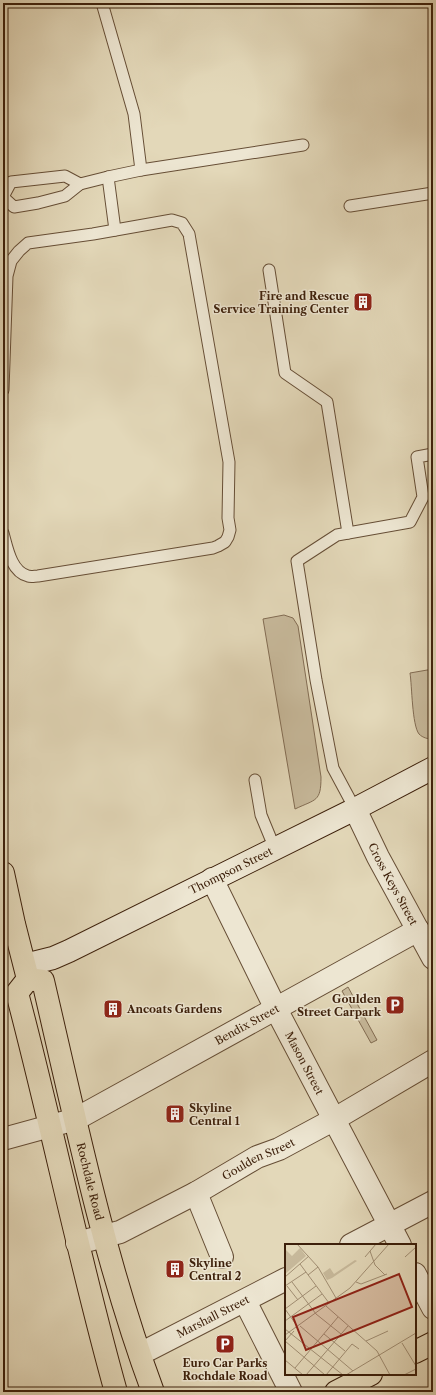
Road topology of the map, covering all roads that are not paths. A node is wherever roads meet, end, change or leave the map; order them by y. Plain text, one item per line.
1 (102, 3) edge
2 (303, 145) dead end
3 (141, 170) junction
4 (108, 177) junction
5 (80, 184) junction
6 (433, 193) edge
7 (3, 197) edge
8 (350, 206) dead end
9 (115, 230) junction
10 (269, 270) dead end
11 (3, 390) edge
12 (433, 454) edge
13 (3, 532) edge
14 (348, 533) junction
15 (433, 768) edge
16 (255, 780) dead end
17 (355, 809) junction
18 (275, 849) junction
19 (3, 873) edge
20 (212, 879) junction
21 (8, 925) edge
22 (418, 930) junction
23 (433, 958) edge
24 (27, 972) junction
25 (276, 1009) junction
26 (433, 1062) edge
27 (76, 1119) junction
28 (333, 1120) junction
29 (50, 1126) junction
30 (3, 1139) edge
31 (196, 1193) junction
32 (433, 1202) edge
33 (389, 1225) junction
34 (104, 1237) junction
35 (77, 1243) junction
36 (353, 1244) edge
37 (399, 1244) edge
38 (222, 1257) dead end
39 (416, 1276) edge
40 (285, 1280) edge
41 (245, 1301) junction
42 (433, 1308) edge
43 (433, 1343) edge
44 (416, 1352) edge
45 (141, 1358) junction
46 (369, 1375) edge
47 (116, 1392) edge
48 (153, 1392) edge
49 (170, 1392) edge
50 (291, 1392) edge
51 (336, 1392) edge

1 - 3 lane
2 - 3 lane
3 - 4 lane
4 - 5 lane
4 - 9 lane
5 - 7 lane
5 - 7 lane
6 - 8 lane
9 - 11 lane
9 - 13 lane
10 - 14 lane
12 - 14 lane
14 - 17 lane
15 - 17 street, Thompson Street
16 - 18 lane
17 - 18 street, Thompson Street
17 - 22 street, Cross Keys Street
18 - 20 street, Thompson Street
19 - 21 highway
20 - 24 street, Thompson Street
20 - 25 street, Mason Street
21 - 24 highway
22 - 23 street, Cross Keys Street
22 - 25 street, Bendix Street
24 - 27 highway, Rochdale Road
24 - 29 highway
25 - 27 street, Bendix Street
25 - 28 street, Mason Street
26 - 28 street, Goulden Street
27 - 29 street, Bendix Street
27 - 34 highway, Rochdale Road
28 - 31 street, Goulden Street
28 - 33 street, Mason Street
29 - 30 street, Bendix Street
29 - 35 highway
31 - 34 street, Goulden Street
31 - 38 street
32 - 33 street
33 - 36 street
33 - 37 street, Mason Street
34 - 35 street, Goulden Street
34 - 45 highway, Rochdale Road
35 - 47 highway
39 - 42 street
40 - 41 street, Marshall Street
41 - 45 street, Marshall Street
41 - 50 street
43 - 44 highway
45 - 48 highway, Rochdale Road
45 - 49 highway
46 - 51 highway

